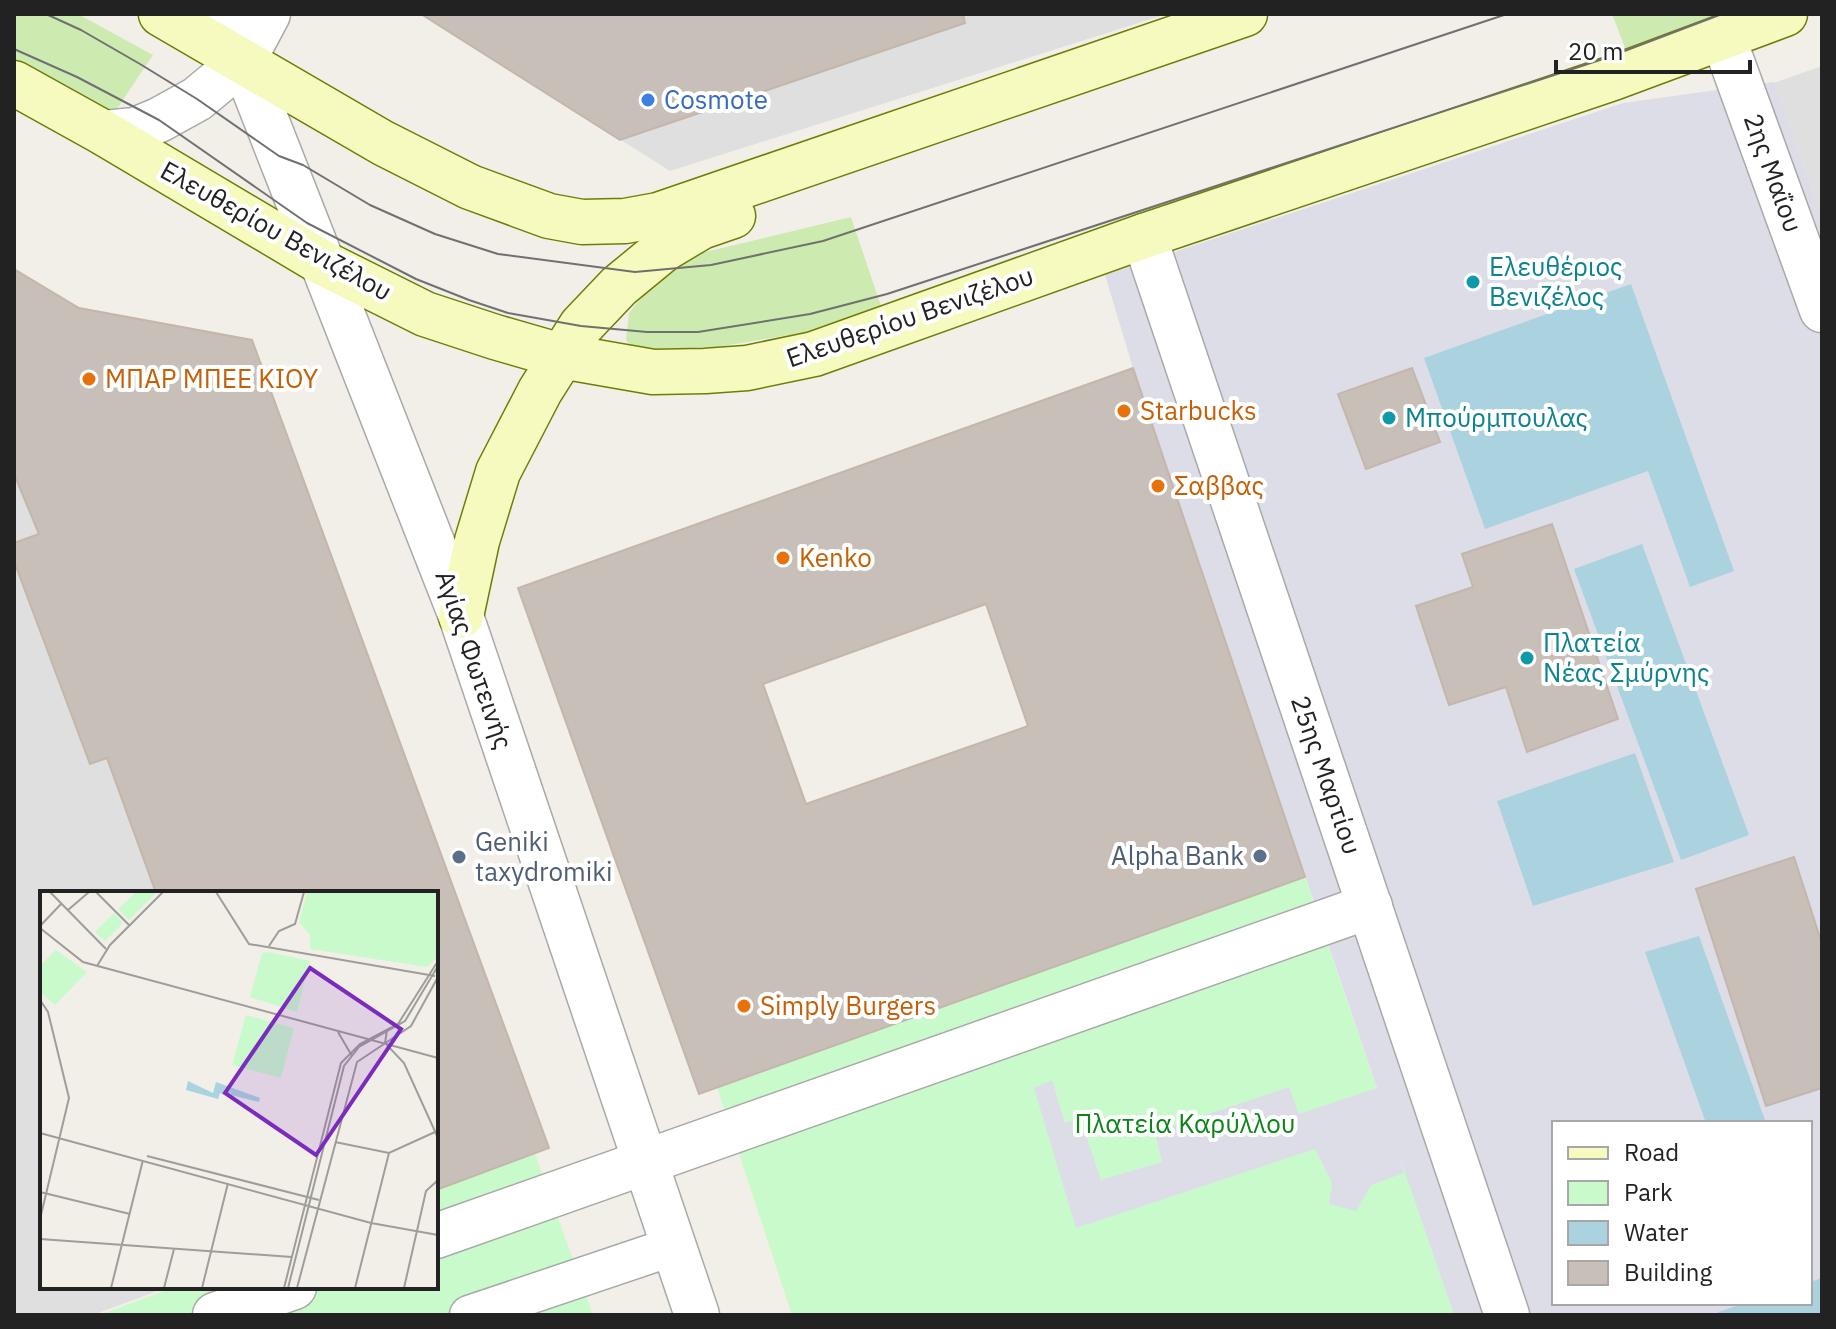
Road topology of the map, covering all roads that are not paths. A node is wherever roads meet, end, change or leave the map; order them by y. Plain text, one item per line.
1 (161, 14) edge
2 (229, 14) edge
3 (268, 14) edge
4 (1785, 14) edge
5 (1239, 16) edge
6 (1723, 37) junction
7 (243, 61) junction
8 (14, 83) edge
9 (104, 133) junction
10 (1144, 236) junction
11 (321, 262) junction
12 (1822, 310) edge
13 (561, 356) junction
14 (461, 616) junction
15 (1370, 906) junction
16 (645, 1162) junction
17 (438, 1235) edge
18 (674, 1246) junction
19 (288, 1289) edge
20 (215, 1315) edge
21 (469, 1315) edge
22 (697, 1315) edge
23 (1507, 1315) edge

1 - 7 main road
2 - 7 street, Αγίας Φωτεινής
3 - 7 street
4 - 6 main road, Ελευθερίου Βενιζέλου
5 - 7 main road
5 - 13 main road
6 - 10 main road, Ελευθερίου Βενιζέλου
6 - 12 street, 2ης Μαΐου
7 - 9 street
7 - 11 street, Αγίας Φωτεινής
8 - 9 main road, Ελευθερίου Βενιζέλου
9 - 11 main road, Ελευθερίου Βενιζέλου
10 - 13 main road, Ελευθερίου Βενιζέλου
10 - 15 street, 25ης Μαρτίου
11 - 13 main road, Ελευθερίου Βενιζέλου
11 - 14 street, Αγίας Φωτεινής
13 - 14 main road
14 - 16 street, Αγίας Φωτεινής
15 - 16 street
15 - 23 street, 25ης Μαρτίου
16 - 17 street
16 - 18 street, Αγίας Φωτεινής
18 - 21 lane
18 - 22 street, Αγίας Φωτεινής
19 - 20 street

